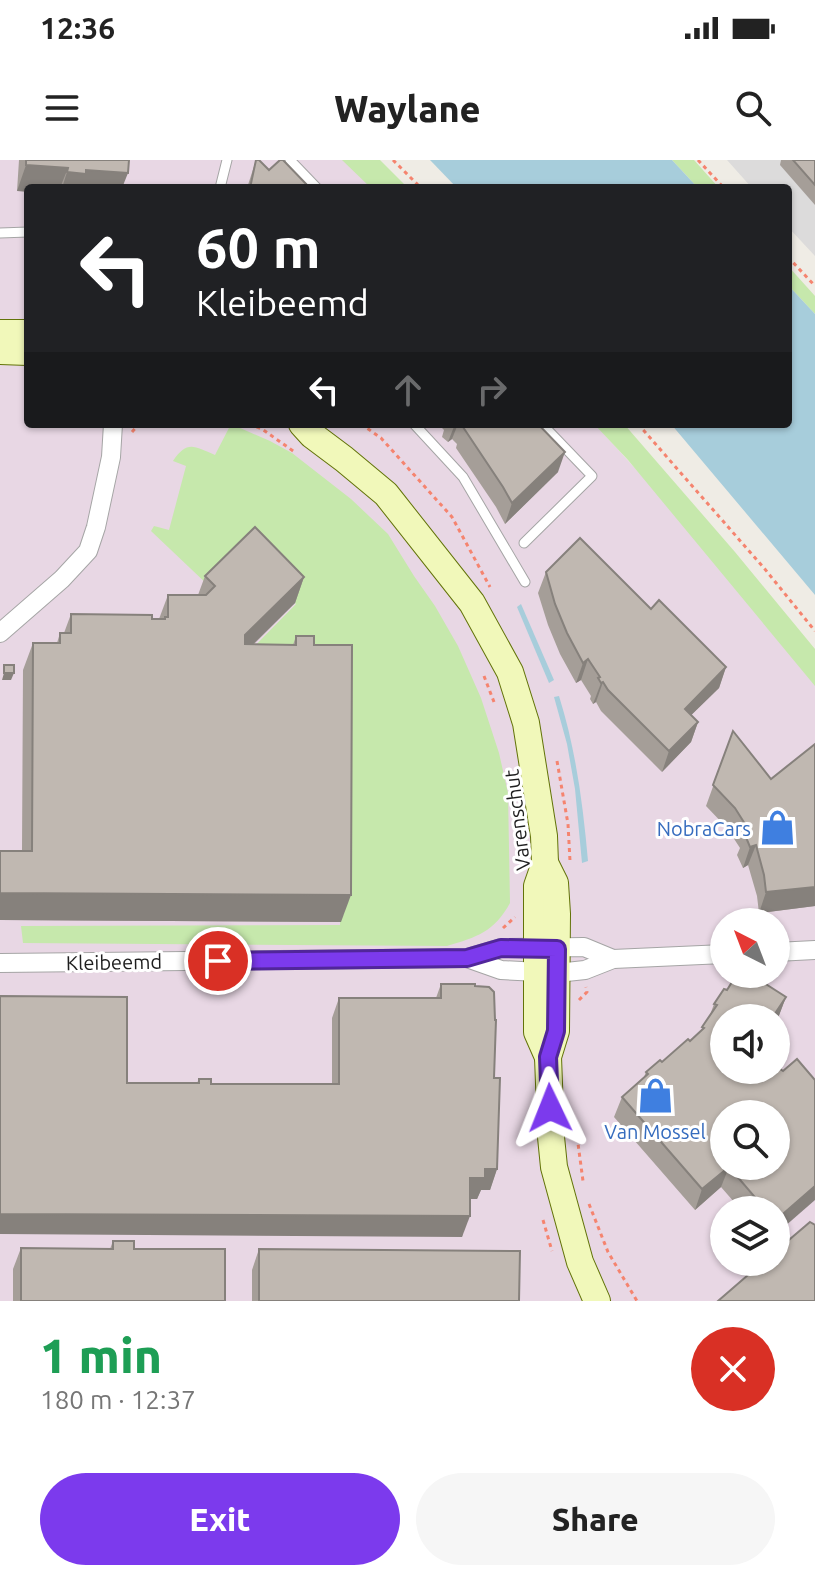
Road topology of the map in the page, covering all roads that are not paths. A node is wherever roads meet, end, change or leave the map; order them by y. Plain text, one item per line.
1 (227, 160) edge
2 (290, 160) edge
3 (221, 184) edge
4 (313, 184) edge
5 (24, 232) edge
6 (0, 233) edge
7 (0, 333) edge
8 (24, 333) edge
9 (0, 351) edge
10 (24, 352) edge
11 (113, 428) edge
12 (125, 428) edge
13 (418, 428) edge
14 (546, 428) edge
15 (304, 438) edge
16 (111, 457) junction
17 (524, 543) dead end
18 (525, 582) dead end
19 (0, 633) edge
20 (815, 950) edge
21 (790, 951) edge
22 (710, 955) edge
23 (467, 958) junction
24 (547, 961) junction
25 (0, 963) edge
26 (597, 1301) edge

1 - 3 lane
2 - 4 lane
5 - 6 lane
7 - 8 street
9 - 10 street
11 - 16 street
12 - 16 street
13 - 18 lane
14 - 17 lane
15 - 24 street, Varenschut
16 - 19 street
20 - 21 street
22 - 24 street
23 - 24 street, Kleibeemd
23 - 24 street, Kleibeemd
23 - 25 street, Kleibeemd
24 - 26 street, Varenschut

